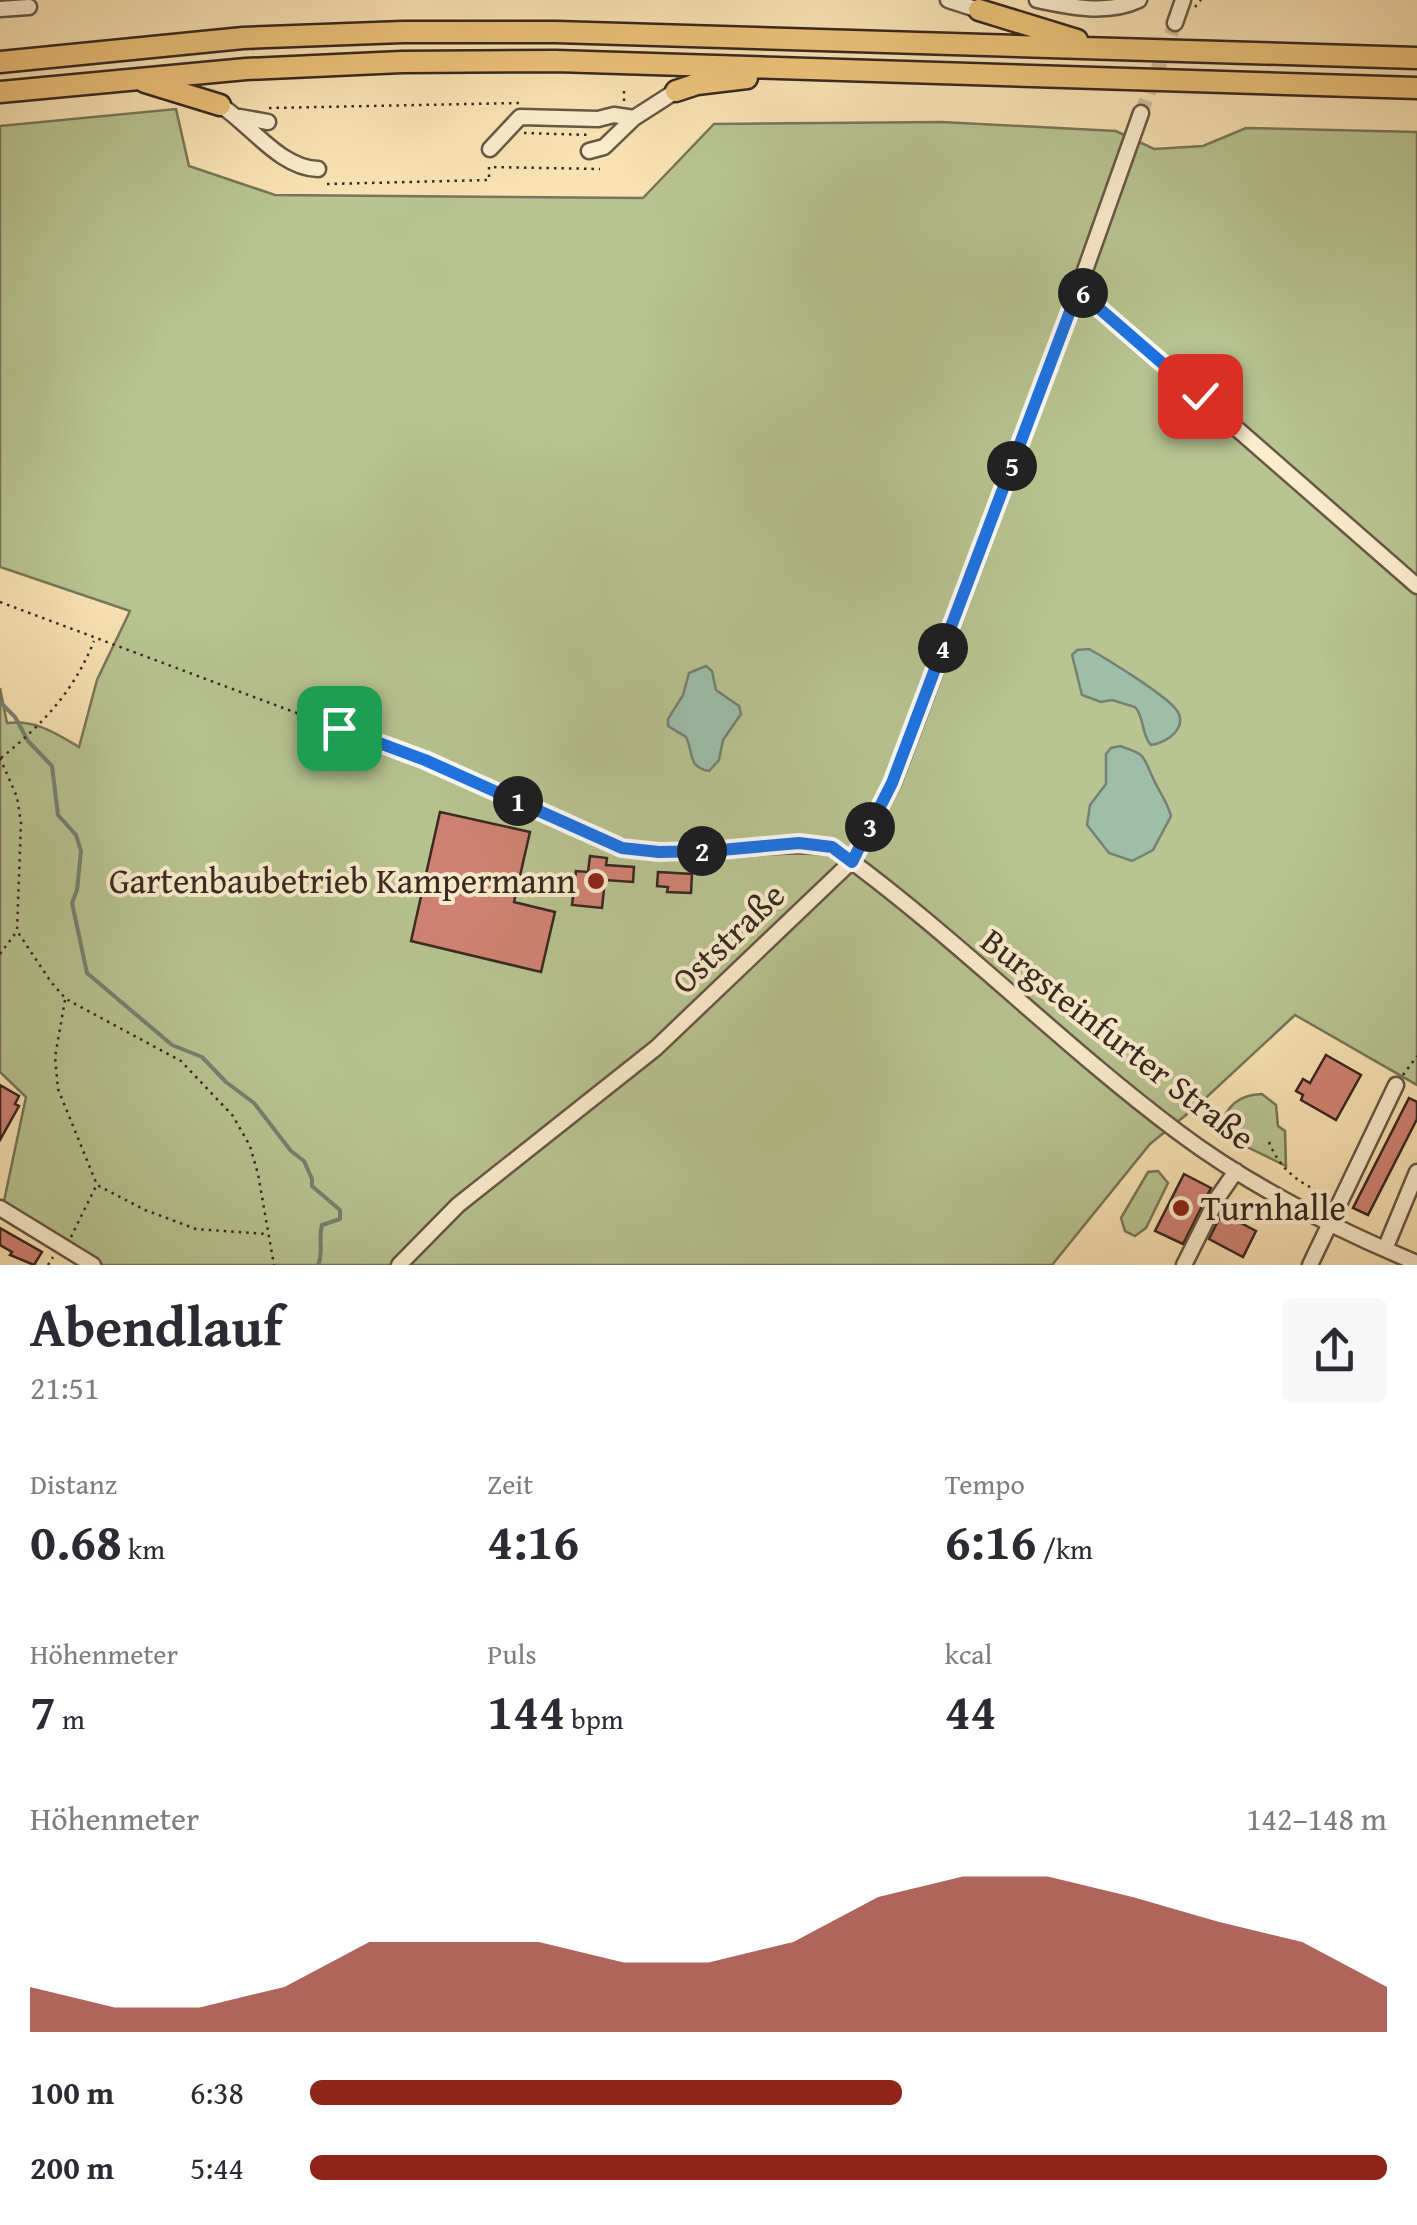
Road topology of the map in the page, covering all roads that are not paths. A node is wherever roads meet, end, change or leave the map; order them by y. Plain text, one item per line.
1 (1037, 0) edge
2 (1139, 0) edge
3 (1183, 0) edge
4 (961, 3) edge
5 (29, 7) dead end
6 (0, 9) edge
7 (1175, 22) tunnel mouth
8 (1108, 49) junction
9 (1417, 58) edge
10 (0, 62) edge
11 (799, 70) junction
12 (128, 78) junction
13 (1417, 88) edge
14 (676, 91) joint
15 (0, 92) edge
16 (220, 105) joint
17 (629, 112) junction
18 (1141, 112) tunnel mouth
19 (264, 115) road end
20 (239, 117) junction
21 (490, 148) dead end
22 (590, 151) dead end
23 (318, 169) dead end
24 (1078, 290) junction
25 (1417, 586) edge
26 (576, 827) road end
27 (852, 862) junction
28 (1396, 1084) road end
29 (1236, 1172) junction
30 (1417, 1172) edge
31 (0, 1208) edge
32 (1330, 1226) junction
33 (1384, 1249) junction
34 (1417, 1263) edge
35 (92, 1265) edge
36 (399, 1265) edge
37 (1184, 1265) edge
38 (1310, 1265) edge

1 - 2 street
3 - 7 street
4 - 8 highway
5 - 6 street
8 - 9 highway
8 - 10 highway
11 - 12 highway
11 - 13 highway
11 - 14 highway
12 - 15 highway
12 - 16 highway
14 - 17 street
16 - 20 street
17 - 21 street
17 - 22 street
18 - 24 street, Oststraße
19 - 20 street
20 - 23 street
24 - 25 street
24 - 27 street, Oststraße
26 - 27 street, Burgsteinfurter Straße
27 - 29 street, Burgsteinfurter Straße
27 - 36 street, Oststraße
28 - 32 street
29 - 32 street, Burgsteinfurter Straße
29 - 37 street
30 - 33 street
31 - 35 street
32 - 33 street, Burgsteinfurter Straße
32 - 38 street
33 - 34 street, Burgsteinfurter Straße

